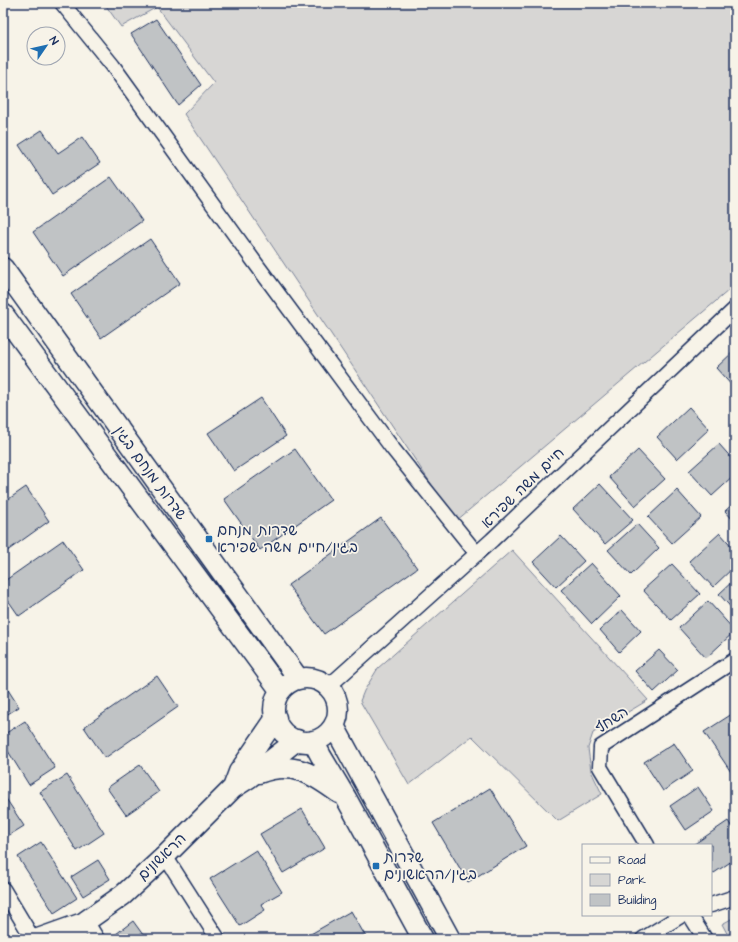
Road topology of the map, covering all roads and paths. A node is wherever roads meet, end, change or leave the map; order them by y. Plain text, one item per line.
1 (62, 3) edge
2 (3, 268) edge
3 (735, 309) edge
4 (3, 314) edge
5 (477, 554) junction
6 (735, 660) edge
7 (298, 678) junction
8 (329, 686) junction
9 (280, 690) junction
10 (276, 718) junction
11 (334, 726) junction
12 (305, 741) junction
13 (250, 777) junction
14 (233, 788) junction
15 (346, 798) junction
16 (646, 844) edge
17 (165, 856) junction
18 (3, 889) edge
19 (735, 897) edge
20 (712, 905) edge
21 (680, 916) edge
22 (691, 916) edge
23 (86, 921) junction
24 (33, 939) edge
25 (38, 939) edge
26 (70, 939) edge
27 (97, 939) edge
28 (218, 939) edge
29 (423, 939) edge
30 (450, 939) edge
31 (644, 939) edge
32 (705, 939) edge

1 - 5 street
2 - 7 street, שדרות מנחם בגין
3 - 5 street, חיים משה שפירא
4 - 9 street, שדרות מנחם בגין
5 - 8 street, חיים משה שפירא
6 - 16 street, השחף
7 - 8 street
7 - 9 street
8 - 11 street
9 - 10 street
10 - 12 street
10 - 14 street, הראשונים
11 - 12 street
11 - 30 street
12 - 13 street, הראשונים
12 - 15 street
13 - 14 street, הראשונים
13 - 15 street
14 - 17 street, הראשונים
15 - 29 street
17 - 23 street, הראשונים
17 - 28 street
18 - 24 street
19 - 20 street
21 - 31 street
22 - 32 street
23 - 25 street, הראשונים
23 - 26 street, הראשונים
23 - 27 street

